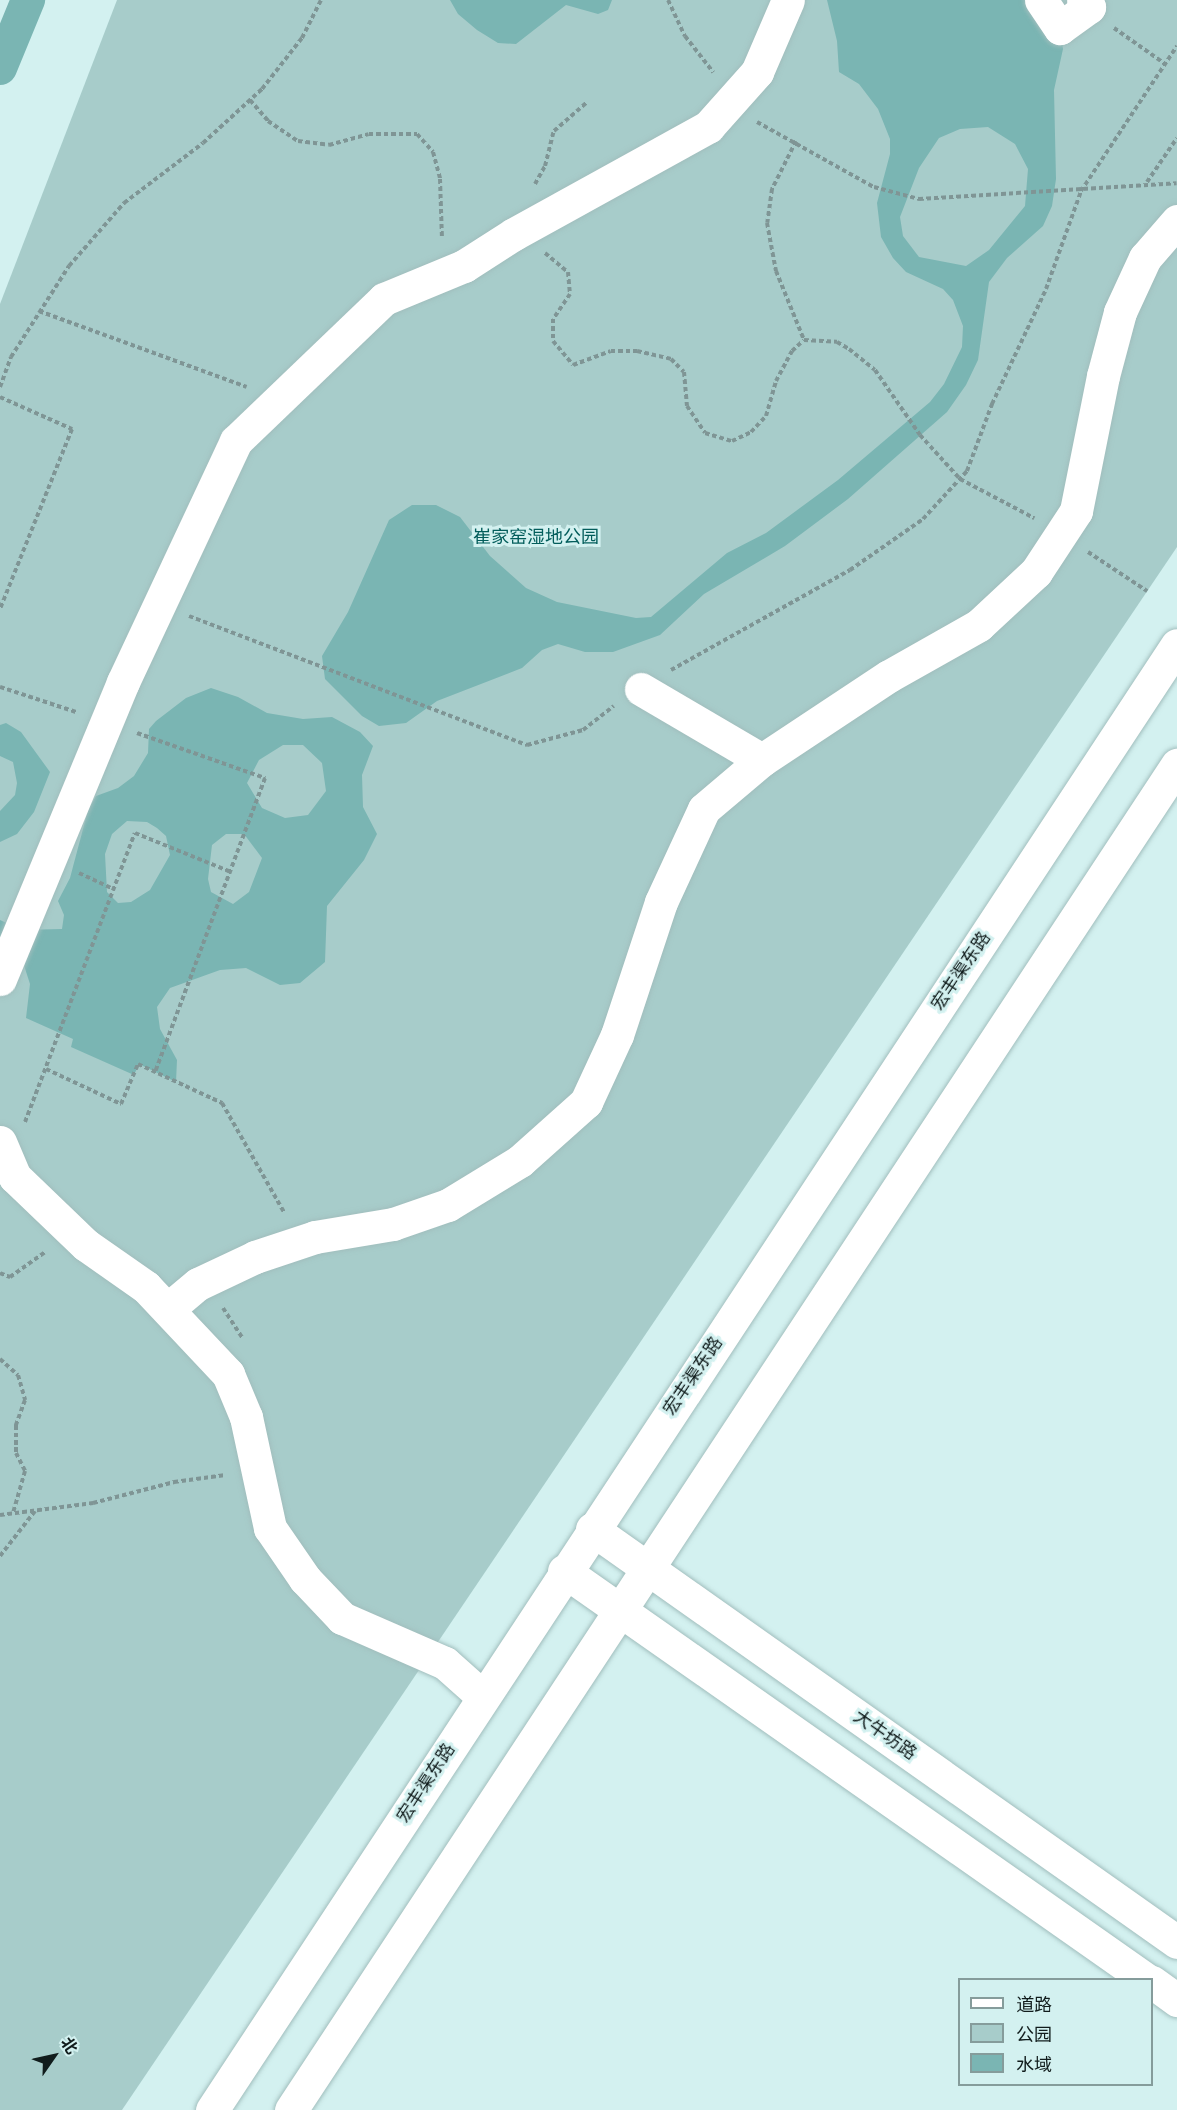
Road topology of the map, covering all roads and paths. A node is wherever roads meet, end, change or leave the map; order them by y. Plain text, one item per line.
1 (321, 0) edge
2 (668, 0) edge
3 (788, 0) edge
4 (1041, 0) edge
5 (1086, 4) edge
6 (1177, 46) edge
7 (1165, 64) junction
8 (733, 99) junction
9 (250, 100) junction
10 (586, 103) dead end
11 (1177, 138) edge
12 (796, 141) junction
13 (1147, 183) junction
14 (1177, 183) edge
15 (532, 190) dead end
16 (1081, 191) junction
17 (1177, 221) edge
18 (514, 234) junction
19 (452, 271) junction
20 (39, 311) junction
21 (804, 340) junction
22 (0, 387) edge
23 (0, 397) edge
24 (277, 398) junction
25 (924, 441) dead end
26 (158, 603) junction
27 (0, 609) edge
28 (1177, 645) edge
29 (0, 687) edge
30 (641, 689) junction
31 (108, 723) junction
32 (762, 759) junction
33 (1177, 765) edge
34 (231, 872) junction
35 (11, 954) edge
36 (46, 1069) junction
37 (155, 1072) junction
38 (10, 1138) edge
39 (66, 1226) junction
40 (301, 1241) junction
41 (0, 1273) edge
42 (168, 1309) junction
43 (0, 1359) edge
44 (257, 1470) junction
45 (36, 1510) junction
46 (13, 1513) junction
47 (0, 1515) edge
48 (592, 1529) junction
49 (0, 1556) edge
50 (648, 1568) junction
51 (564, 1571) junction
52 (619, 1607) junction
53 (482, 1696) junction
54 (1177, 1942) edge
55 (1144, 1978) edge
56 (1153, 1983) edge
57 (1177, 2000) edge
58 (212, 2110) edge
59 (291, 2110) edge

1 - 9 path
2 - 8 path
3 - 8 street
4 - 5 street
5 - 7 path
6 - 7 path
7 - 16 path
8 - 12 path
8 - 18 street
9 - 19 path
9 - 20 path
10 - 15 path
11 - 13 path
12 - 16 path
12 - 21 path
13 - 14 path
13 - 16 path
16 - 30 path
17 - 32 street
18 - 19 street
18 - 21 path
19 - 24 street
20 - 22 path
20 - 24 path
21 - 25 path
23 - 27 path
24 - 26 street
26 - 30 path
26 - 31 street
28 - 48 street, 宏丰渠东路
29 - 31 path
30 - 32 street
31 - 34 path
31 - 35 street
32 - 40 street
33 - 50 street
34 - 36 path
34 - 37 path
36 - 37 path
36 - 38 path
37 - 40 path
38 - 39 street
39 - 41 path
39 - 42 street
40 - 42 street
42 - 44 street
43 - 46 path
44 - 45 path
44 - 53 street
45 - 46 path
45 - 49 path
46 - 47 path
48 - 50 street, 大牛坊路
48 - 51 street, 宏丰渠东路
50 - 52 street
50 - 54 street, 大牛坊路
51 - 52 street
51 - 53 street, 宏丰渠东路
52 - 55 street
52 - 59 street
53 - 58 street, 宏丰渠东路
56 - 57 street

